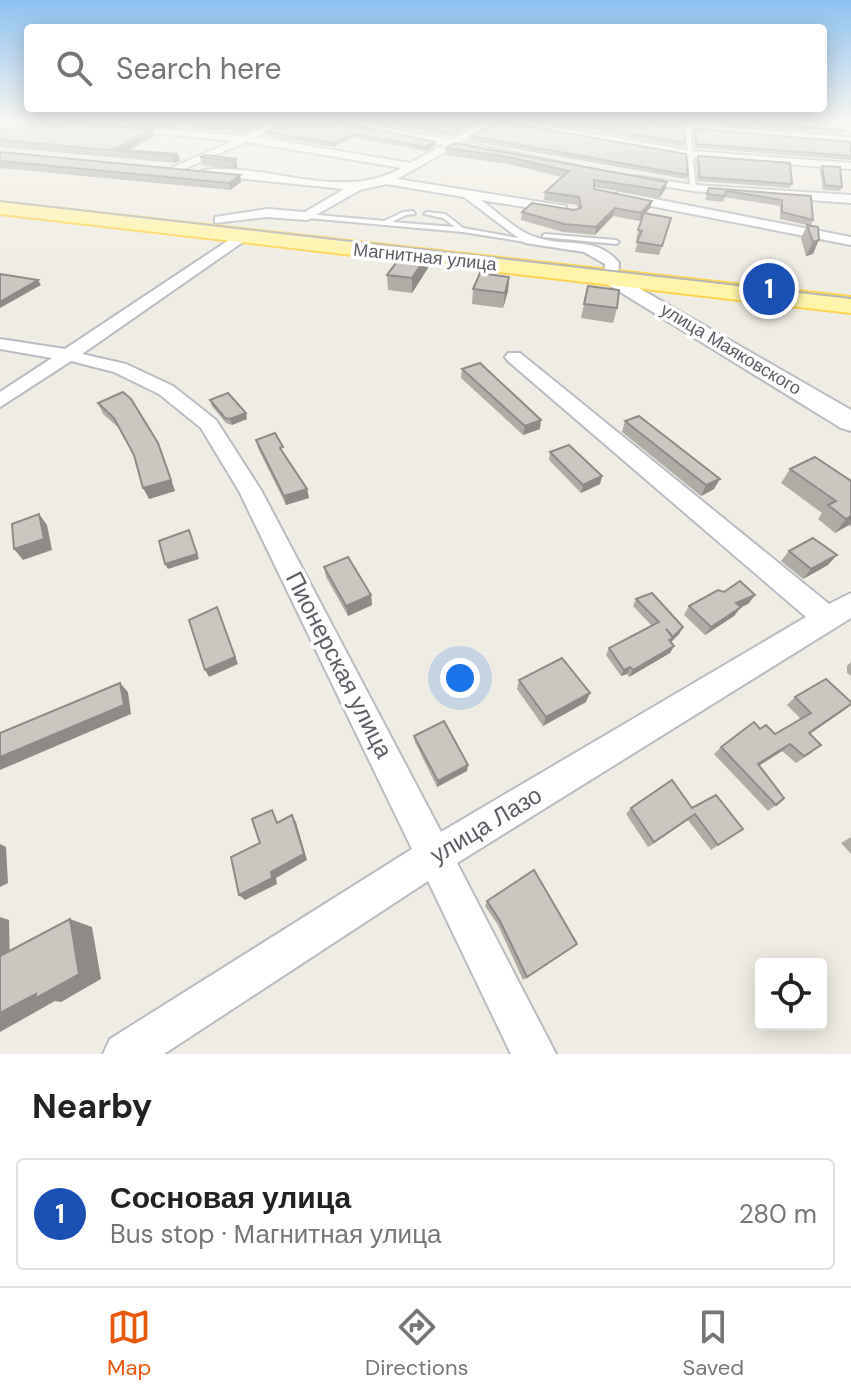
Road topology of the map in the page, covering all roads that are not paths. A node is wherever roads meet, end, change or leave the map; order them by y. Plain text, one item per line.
1 (189, 170) edge
2 (403, 170) edge
3 (692, 170) edge
4 (617, 176) edge
5 (386, 181) junction
6 (356, 187) junction
7 (693, 188) junction
8 (465, 193) junction
9 (0, 195) edge
10 (612, 195) edge
11 (851, 199) edge
12 (0, 211) edge
13 (413, 213) dead end
14 (427, 214) dead end
15 (307, 216) junction
16 (219, 220) junction
17 (386, 222) junction
18 (463, 230) junction
19 (241, 239) junction
20 (539, 240) junction
21 (851, 241) edge
22 (613, 261) junction
23 (851, 289) edge
24 (851, 305) edge
25 (0, 344) edge
26 (66, 355) junction
27 (514, 357) dead end
28 (0, 401) edge
29 (851, 422) edge
30 (839, 611) edge
31 (436, 855) junction
32 (125, 1054) edge
33 (534, 1054) edge

1 - 6 street
2 - 5 street
3 - 7 lane
4 - 7 street
5 - 6 street
5 - 8 street
6 - 15 street
7 - 11 street
8 - 20 street
8 - 20 street
9 - 16 main road, Магнитная улица
10 - 21 street
12 - 19 main road, Магнитная улица
13 - 17 lane
14 - 18 lane
15 - 16 street
15 - 17 lane
16 - 22 main road, Магнитная улица
17 - 18 lane
18 - 20 lane
19 - 22 main road, Магнитная улица
19 - 26 street
20 - 22 lane
20 - 22 street
22 - 23 main road, Магнитная улица
22 - 24 main road, Магнитная улица
22 - 29 main road, улица Маяковского
25 - 26 street, Пионерская улица
26 - 28 street
26 - 31 street, Пионерская улица
27 - 30 street
30 - 31 street, улица Лазо
31 - 32 street, улица Лазо
31 - 33 street, Пионерская улица

